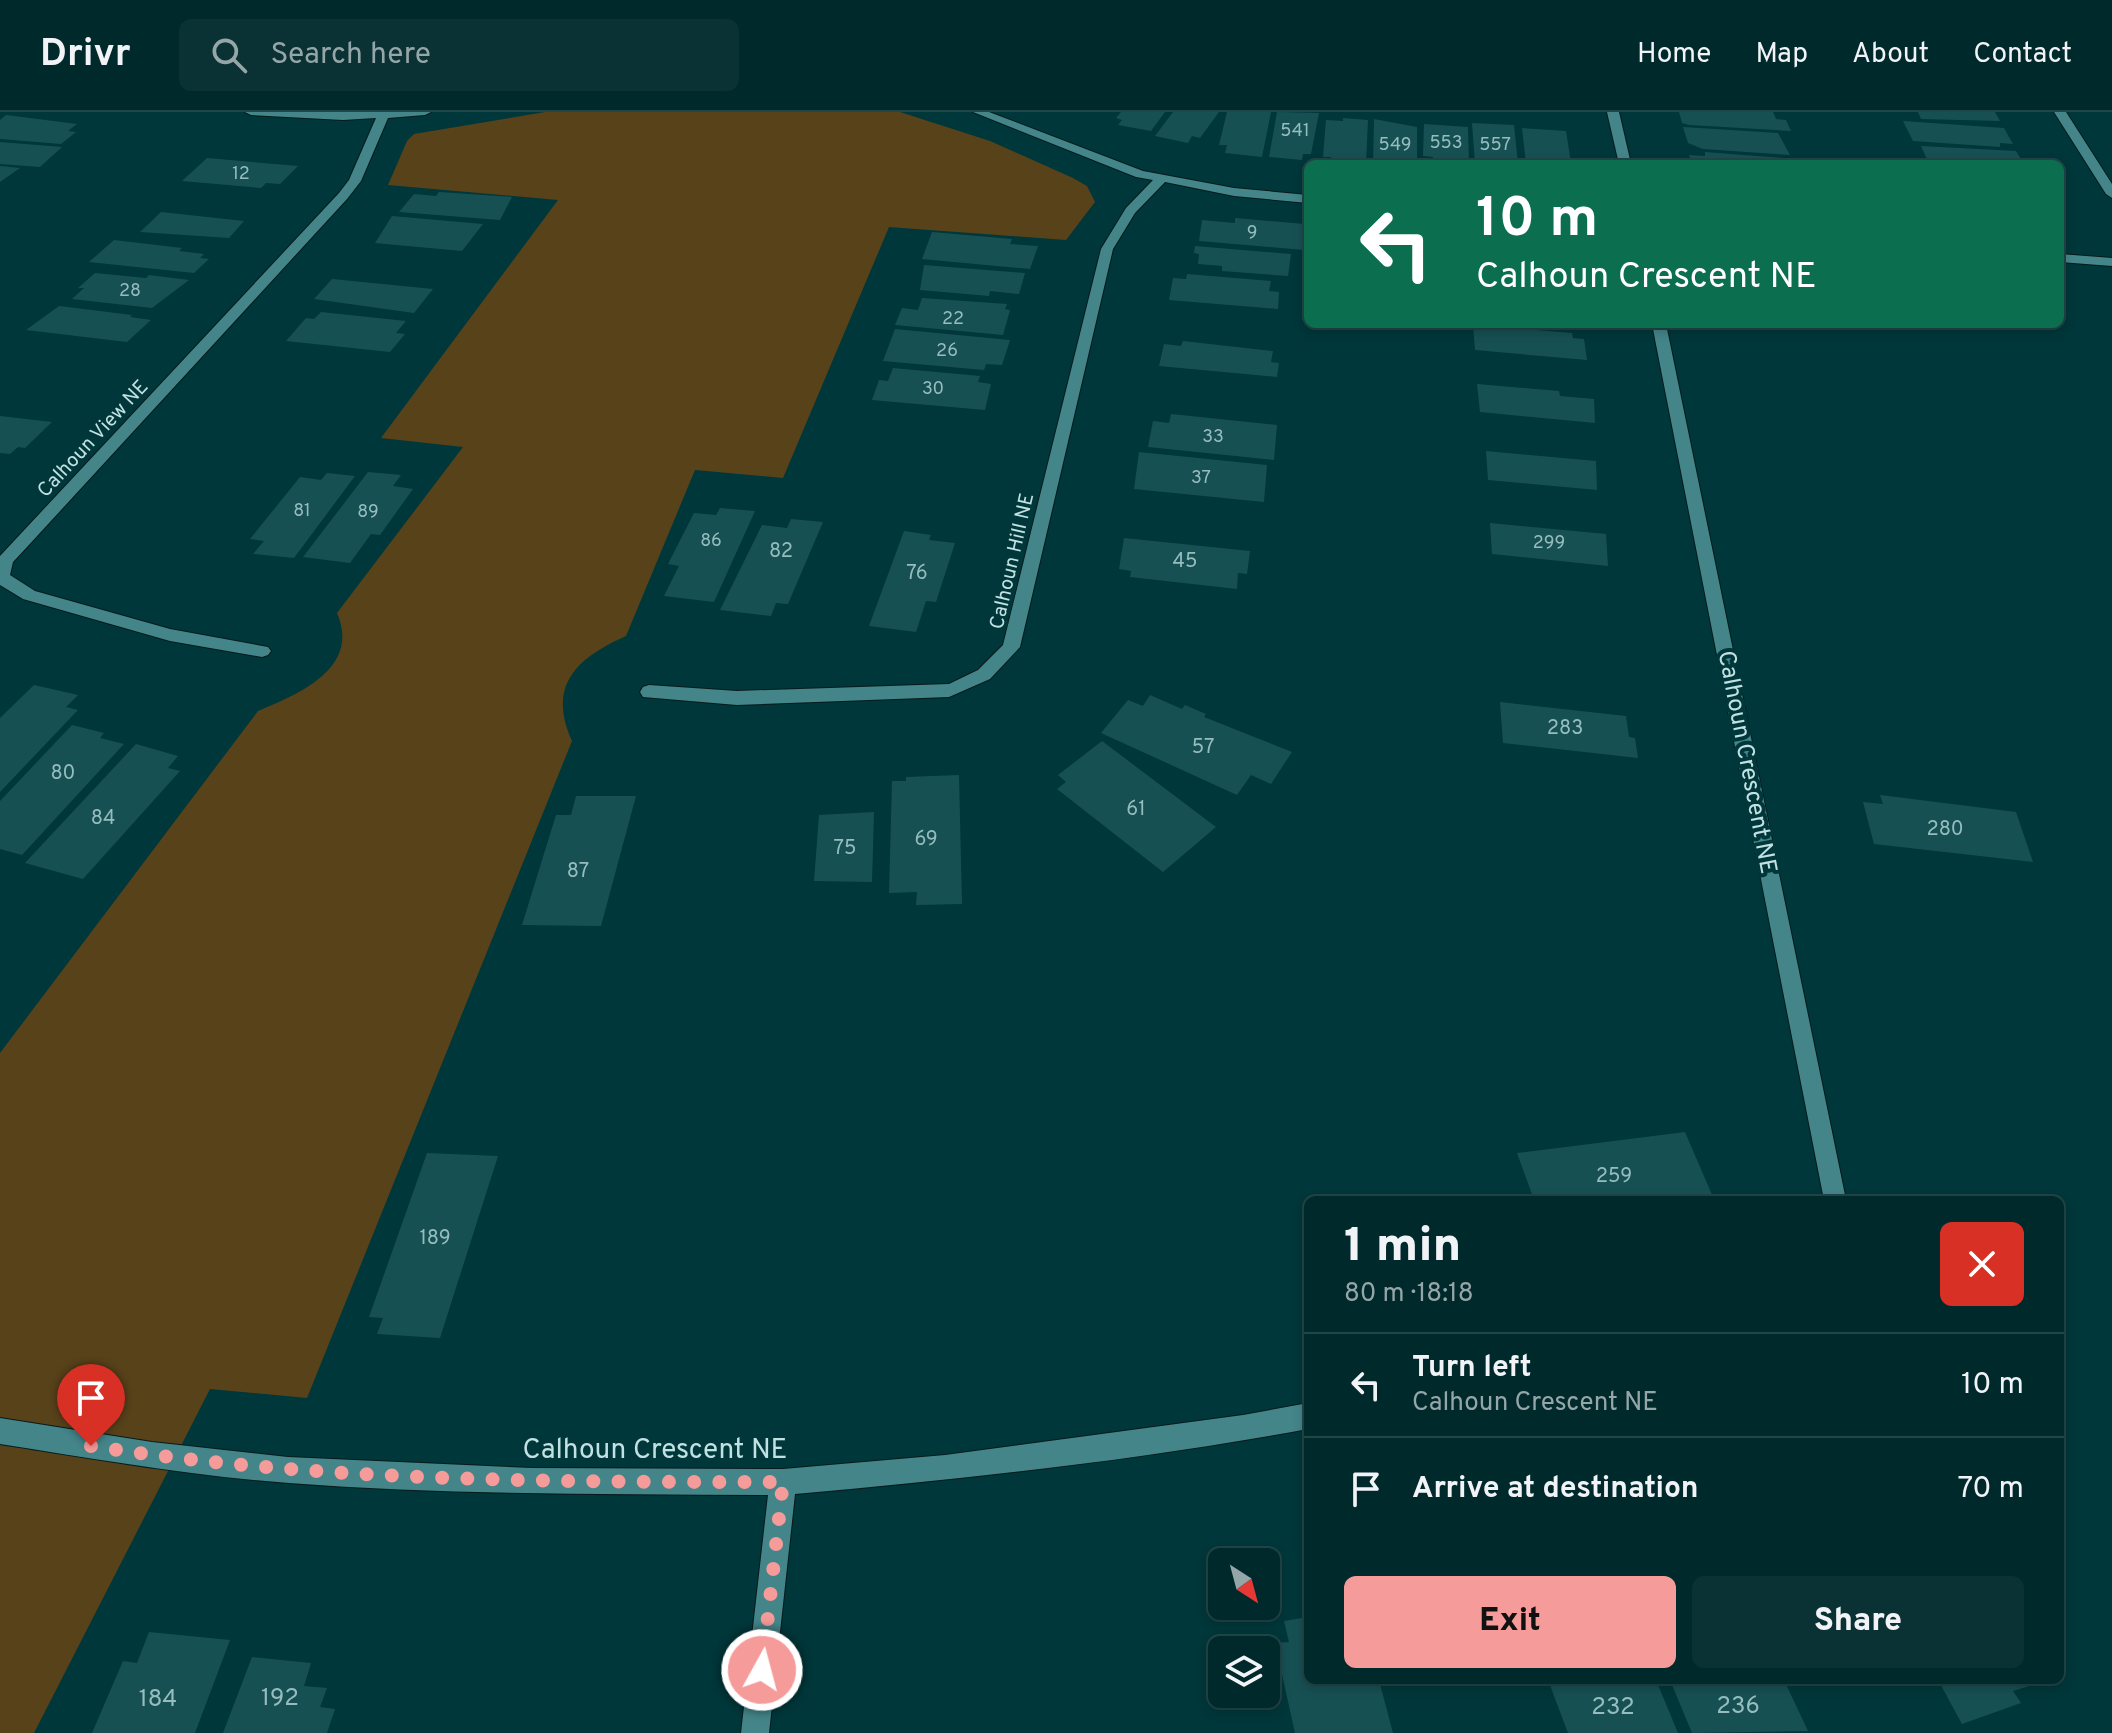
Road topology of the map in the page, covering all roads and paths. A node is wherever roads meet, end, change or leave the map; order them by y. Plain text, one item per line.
1 (251, 112) edge
2 (425, 112) edge
3 (979, 112) edge
4 (1613, 112) edge
5 (2060, 112) edge
6 (383, 115) junction
7 (1624, 160) edge
8 (1161, 179) junction
9 (2112, 194) edge
10 (1304, 199) edge
11 (2064, 258) edge
12 (2112, 262) edge
13 (1660, 328) edge
14 (262, 651) dead end
15 (649, 692) dead end
16 (1834, 1196) edge
17 (1304, 1417) edge
18 (0, 1431) edge
19 (783, 1482) junction
20 (755, 1733) edge

1 - 6 street
2 - 6 street
3 - 8 street
4 - 7 street
5 - 9 street
6 - 14 street, Calhoun View NE
8 - 10 street
8 - 15 street, Calhoun Hill NE
11 - 12 street
13 - 16 street, Calhoun Crescent NE
17 - 19 street, Calhoun Crescent NE
18 - 19 street, Calhoun Crescent NE
19 - 20 street

